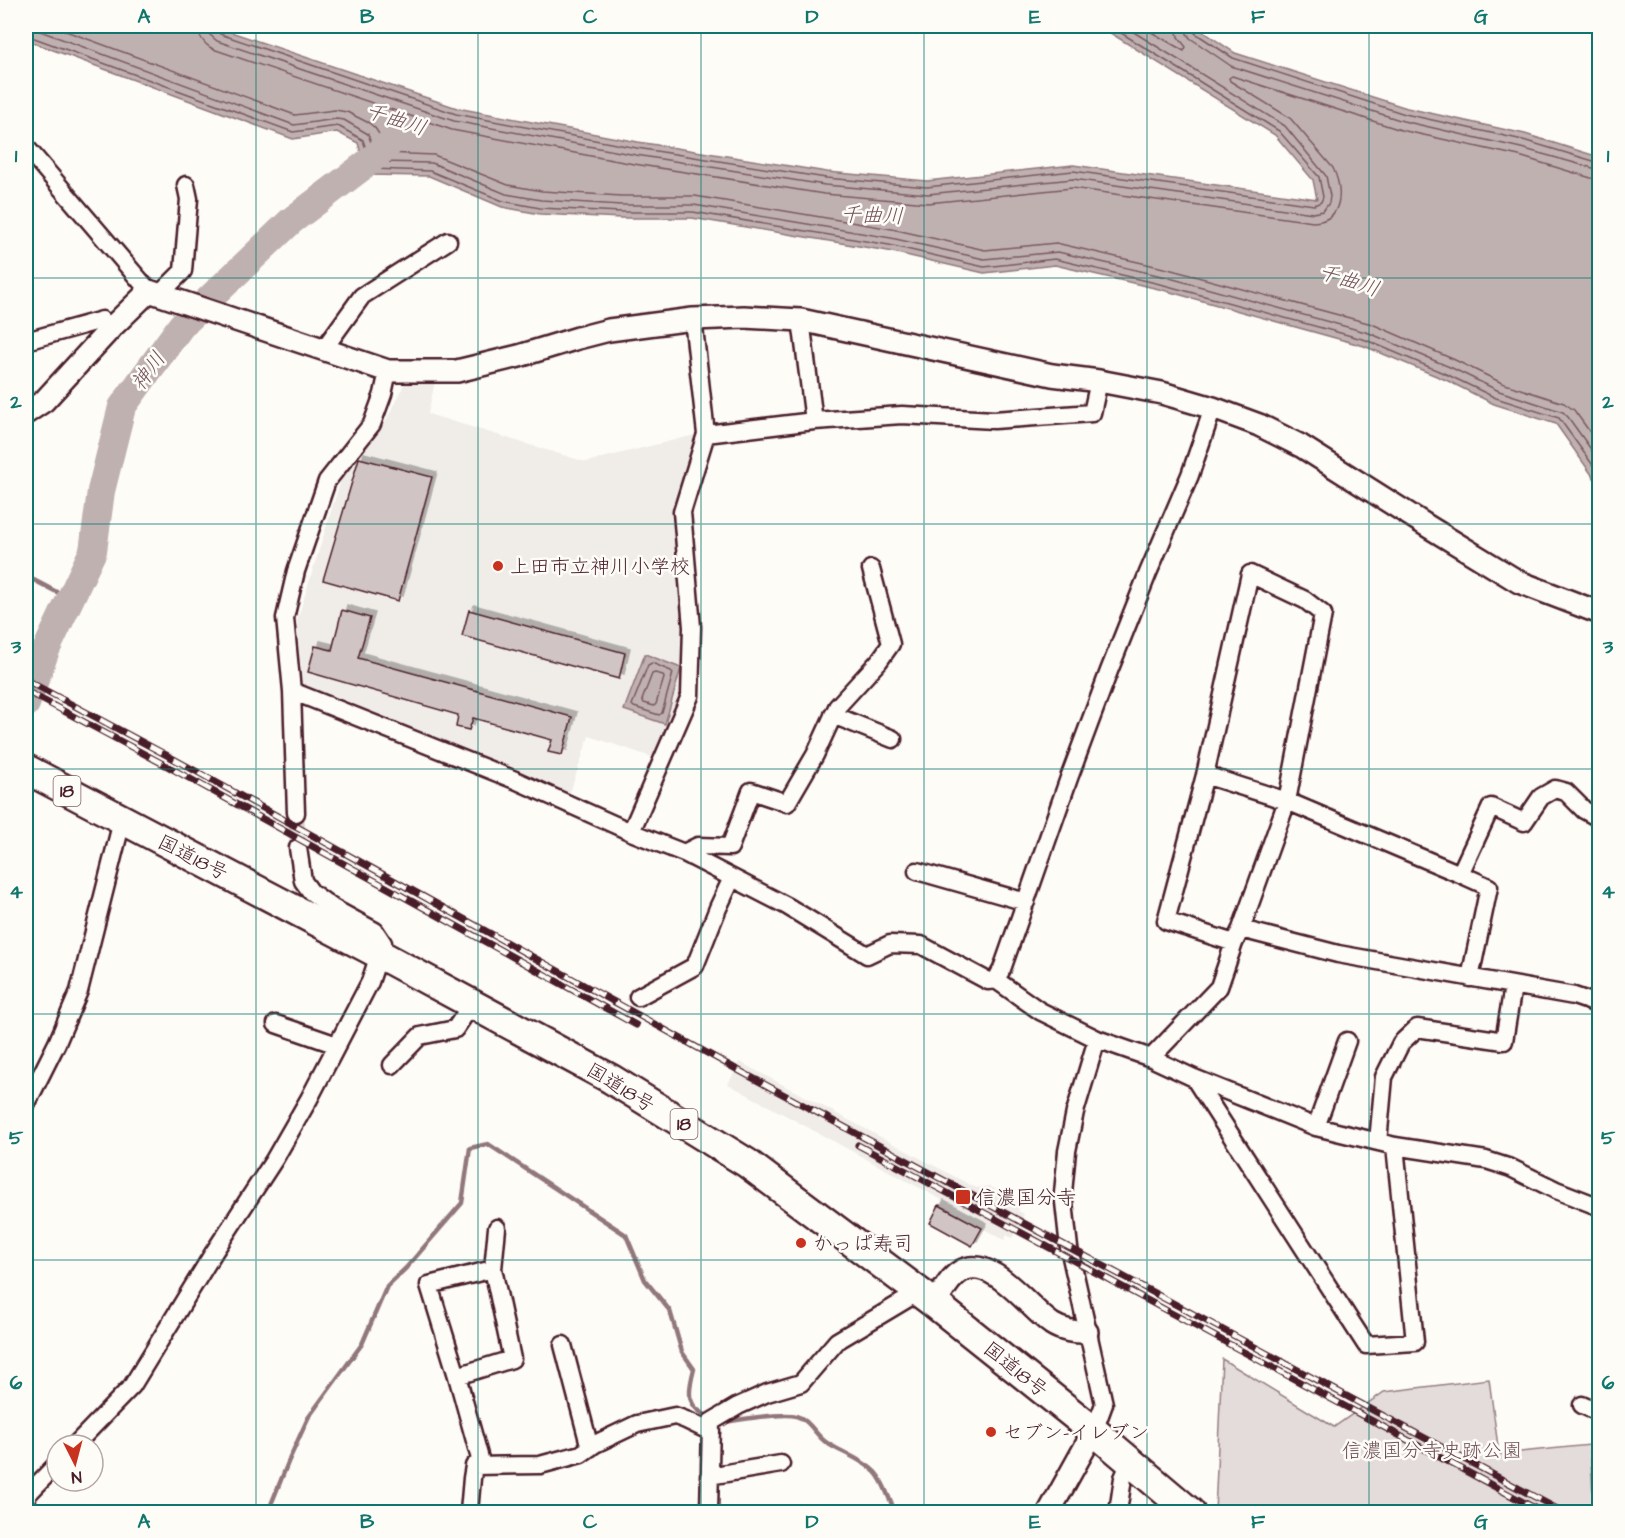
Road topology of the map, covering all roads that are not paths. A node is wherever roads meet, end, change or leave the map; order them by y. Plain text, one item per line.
1 (28, 152) edge
2 (186, 185) dead end
3 (448, 241) dead end
4 (154, 293) junction
5 (693, 319) junction
6 (801, 320) junction
7 (112, 327) junction
8 (26, 341) edge
9 (322, 350) junction
10 (388, 371) junction
11 (1099, 381) junction
12 (1213, 408) junction
13 (26, 413) edge
14 (814, 421) junction
15 (706, 434) junction
16 (871, 569) dead end
17 (1599, 613) edge
18 (292, 691) junction
19 (833, 715) junction
20 (893, 739) dead end
21 (26, 769) edge
22 (1205, 775) junction
23 (1287, 801) junction
24 (296, 813) tunnel mouth
25 (115, 817) junction
26 (1599, 819) edge
27 (631, 832) junction
28 (298, 848) tunnel mouth
29 (684, 852) junction
30 (917, 871) dead end
31 (1460, 874) junction
32 (732, 878) junction
33 (1026, 902) junction
34 (1238, 936) junction
35 (381, 955) junction
36 (1470, 978) junction
37 (996, 980) junction
38 (1513, 986) junction
39 (638, 997) dead end
40 (472, 1004) junction
41 (1599, 1005) edge
42 (276, 1024) dead end
43 (1097, 1039) junction
44 (1347, 1041) dead end
45 (337, 1045) junction
46 (1151, 1058) junction
47 (392, 1065) dead end
48 (1194, 1078) junction
49 (26, 1105) edge
50 (1316, 1127) junction
51 (1387, 1144) junction
52 (1599, 1207) edge
53 (497, 1228) dead end
54 (494, 1269) junction
55 (927, 1298) junction
56 (1087, 1332) junction
57 (563, 1346) dead end
58 (457, 1376) junction
59 (1582, 1405) dead end
60 (1599, 1413) edge
61 (1094, 1431) junction
62 (711, 1432) junction
63 (87, 1433) edge
64 (590, 1448) junction
65 (1130, 1462) junction
66 (781, 1464) dead end
67 (482, 1466) junction
68 (710, 1476) junction
69 (45, 1477) edge
70 (26, 1498) edge
71 (469, 1512) edge
72 (709, 1512) edge
73 (1049, 1512) edge
74 (1118, 1512) edge
75 (1190, 1512) edge

1 - 4 street
2 - 4 street
3 - 9 street
4 - 7 street
4 - 9 street
5 - 6 street
5 - 10 street
5 - 15 street
6 - 11 street
6 - 14 street
7 - 8 street
7 - 13 street
9 - 10 street
10 - 18 street
11 - 12 street
11 - 14 street
12 - 17 street
12 - 33 street
14 - 15 street
15 - 27 street
16 - 19 street
18 - 24 street
18 - 27 street
19 - 20 street
19 - 29 street
21 - 25 highway, 国道18号 / 18
22 - 23 street
22 - 23 street
22 - 34 street
23 - 31 street
23 - 34 street
25 - 35 highway, 国道18号 / 18
25 - 49 street
26 - 31 street
27 - 29 street
28 - 35 street
29 - 32 street
30 - 33 street
31 - 36 street
32 - 37 street
32 - 39 street
33 - 37 street
34 - 36 street
34 - 46 street
35 - 40 highway, 国道18号 / 18
35 - 45 street
36 - 38 street
37 - 43 street
38 - 41 street
38 - 51 street
40 - 47 street
40 - 55 highway, 国道18号 / 18
42 - 45 street
43 - 46 street
43 - 56 street
44 - 50 street
45 - 63 street
46 - 48 street
48 - 50 street
48 - 51 street
50 - 51 street
51 - 52 street
53 - 54 street
54 - 58 street
54 - 58 street
55 - 56 street
55 - 61 highway, 国道18号 / 18
55 - 62 street
56 - 61 street
57 - 64 street
58 - 67 street
59 - 60 street
61 - 65 highway, 国道18号 / 18
61 - 73 street
62 - 64 street
62 - 68 street
64 - 67 street
65 - 74 street
65 - 75 highway, 国道18号 / 18
66 - 68 street
67 - 71 street
68 - 72 street
69 - 70 street

